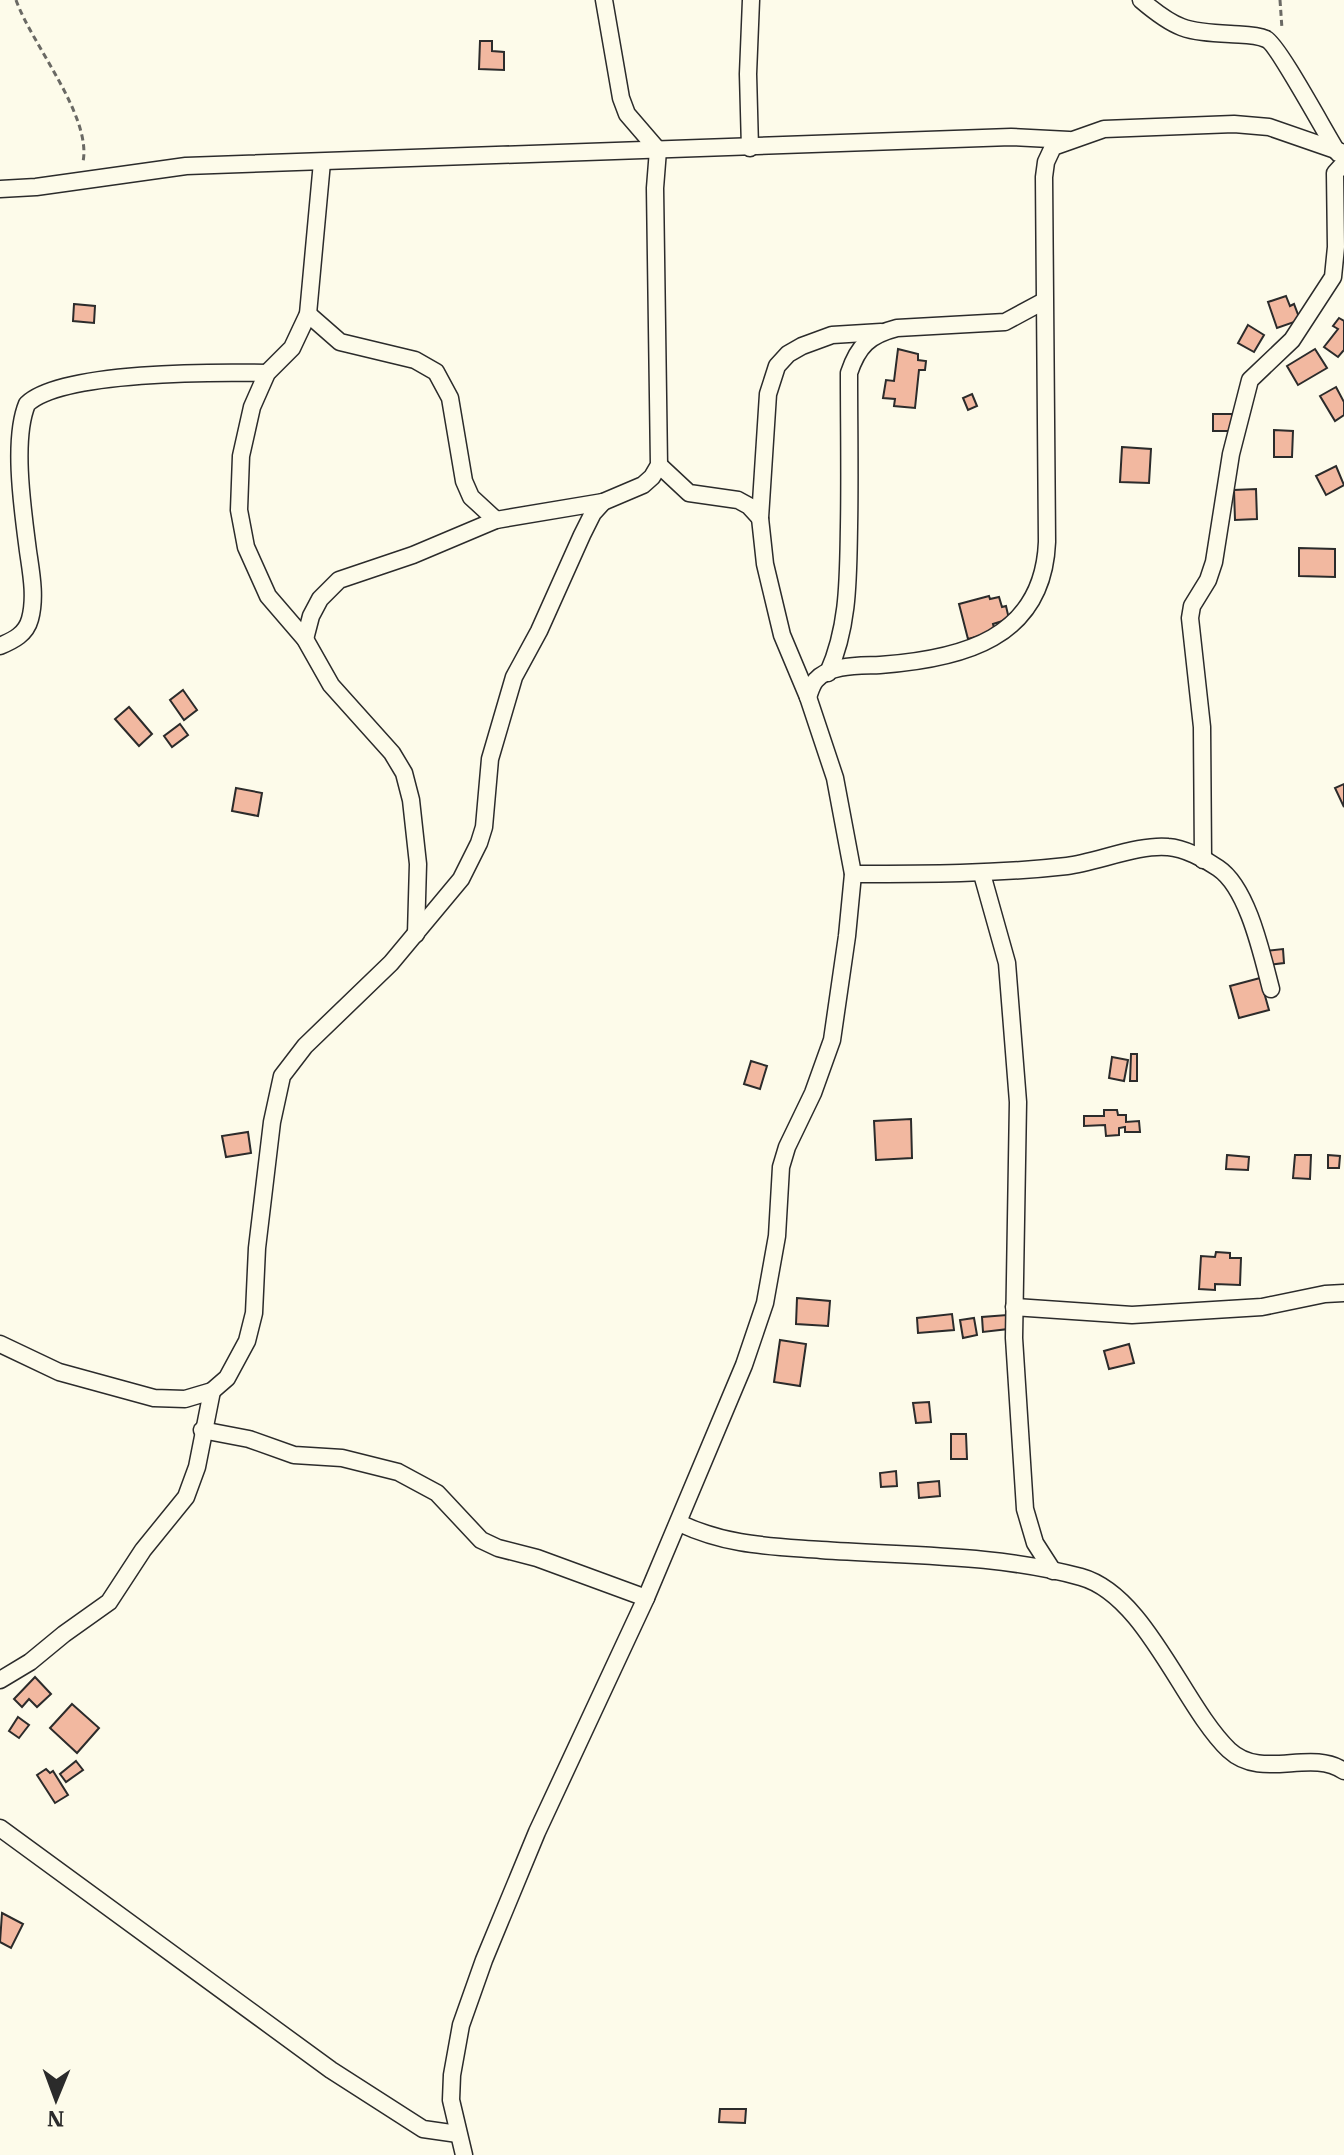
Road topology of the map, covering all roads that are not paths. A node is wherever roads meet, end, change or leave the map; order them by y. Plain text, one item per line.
1 (604, 0) edge
2 (751, 0) edge
3 (1141, 0) edge
4 (1069, 140) junction
5 (750, 148) junction
6 (658, 150) junction
7 (1342, 156) edge
8 (322, 162) junction
9 (0, 189) edge
10 (1044, 301) junction
11 (308, 314) junction
12 (881, 332) junction
13 (267, 373) junction
14 (659, 465) junction
15 (603, 502) junction
16 (760, 518) junction
17 (496, 520) junction
18 (305, 639) junction
19 (0, 646) edge
20 (828, 673) junction
21 (808, 697) junction
22 (1203, 860) junction
23 (853, 874) junction
24 (982, 874) junction
25 (416, 934) junction
26 (1271, 989) dead end
27 (1344, 1293) edge
28 (1014, 1307) junction
29 (0, 1344) edge
30 (212, 1391) junction
31 (202, 1430) junction
32 (679, 1523) junction
33 (1053, 1571) junction
34 (646, 1598) junction
35 (0, 1680) edge
36 (1340, 1764) edge
37 (0, 1828) edge
38 (458, 2134) junction
39 (464, 2155) edge

1 - 6 street
2 - 5 street
3 - 7 street
4 - 5 street
4 - 7 street
4 - 10 street
5 - 6 street
6 - 8 street
6 - 14 street
7 - 22 street
8 - 9 street
8 - 11 street
10 - 12 street
10 - 20 street
11 - 13 street
11 - 17 street
12 - 16 street
12 - 20 street
13 - 18 street
13 - 19 street
14 - 15 street
14 - 16 street
15 - 17 street
15 - 25 street
16 - 21 street
17 - 18 street
18 - 25 street
20 - 21 street
21 - 23 street
22 - 24 street
22 - 26 street
23 - 24 street
23 - 32 street
24 - 28 street
25 - 30 street
27 - 28 street
28 - 33 street
29 - 30 street
30 - 31 street
31 - 34 street
31 - 35 street
32 - 33 street
32 - 34 street
33 - 36 street
34 - 38 street
37 - 38 street
38 - 39 street

